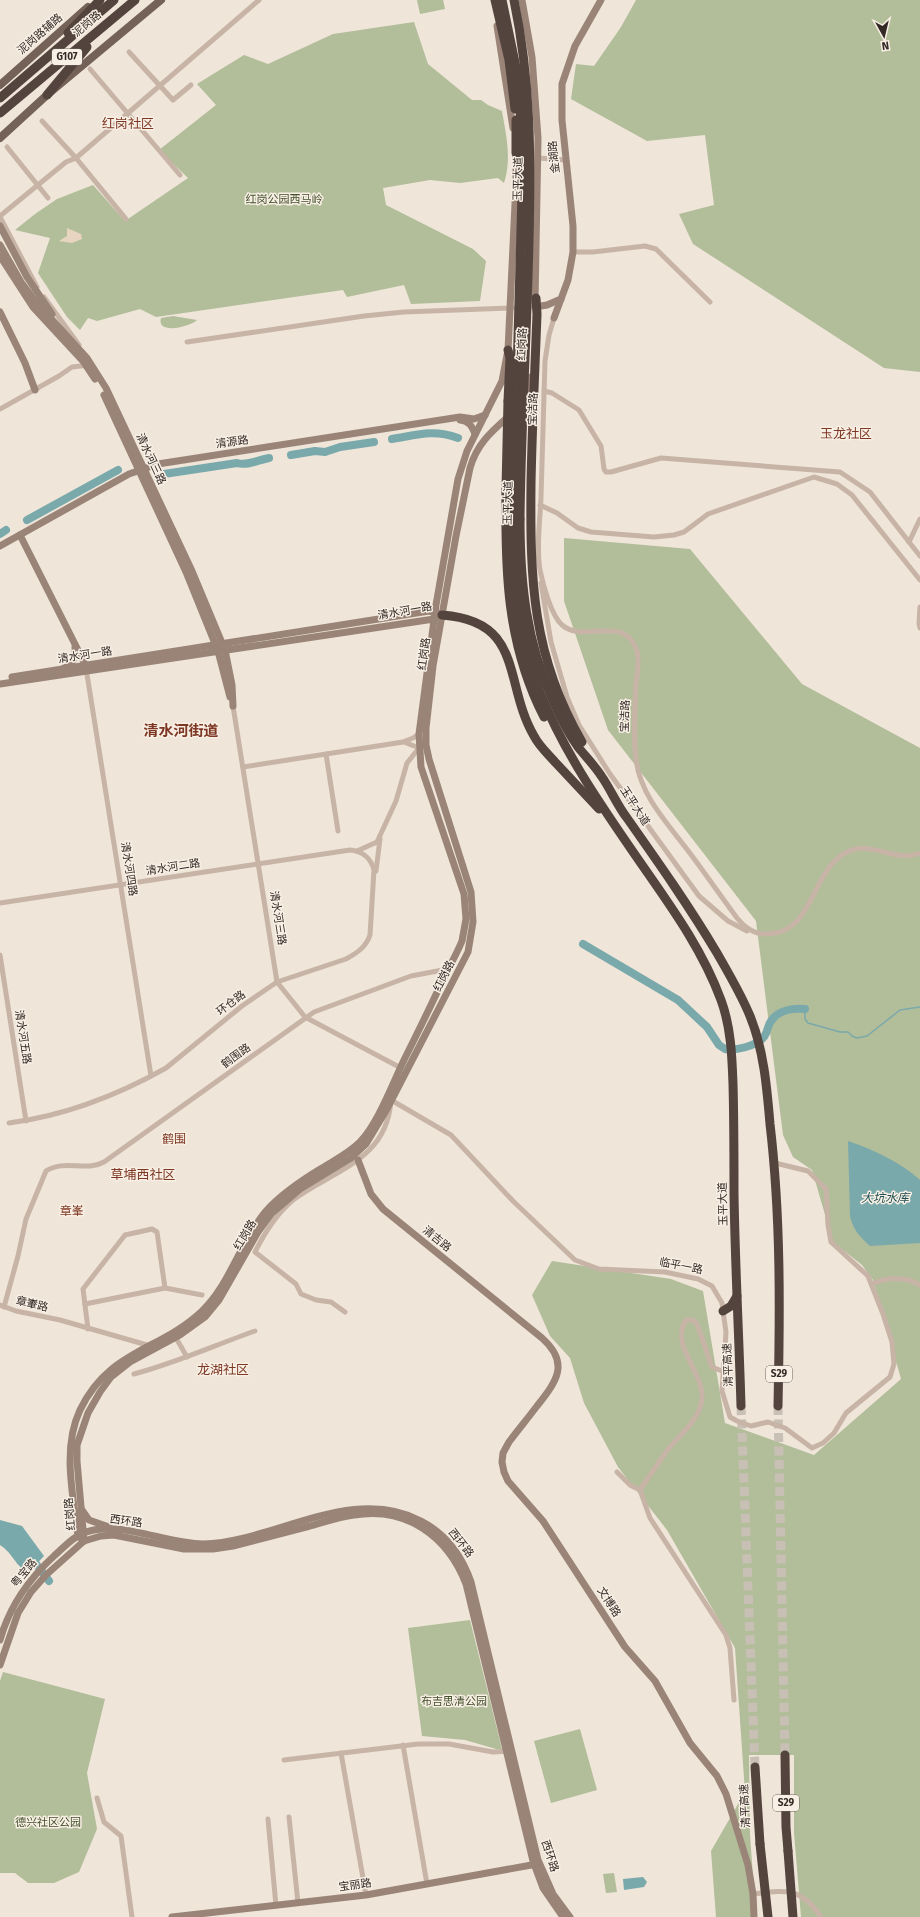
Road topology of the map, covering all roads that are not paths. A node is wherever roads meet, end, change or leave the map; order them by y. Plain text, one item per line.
1 (96, 0) edge
2 (100, 0) edge
3 (114, 0) edge
4 (134, 0) edge
5 (162, 0) edge
6 (259, 0) edge
7 (498, 0) edge
8 (502, 0) edge
9 (520, 0) edge
10 (601, 0) edge
11 (493, 2) edge
12 (100, 29) junction
13 (52, 52) junction
14 (129, 52) dead end
15 (90, 69) dead end
16 (0, 85) edge
17 (191, 85) dead end
18 (160, 86) junction
19 (47, 95) junction
20 (0, 98) edge
21 (0, 114) edge
22 (128, 114) junction
23 (42, 121) dead end
24 (0, 138) edge
25 (7, 147) dead end
26 (516, 153) junction
27 (76, 158) junction
28 (538, 158) junction
29 (566, 160) junction
30 (180, 175) dead end
31 (37, 184) junction
32 (48, 198) dead end
33 (0, 216) edge
34 (126, 219) dead end
35 (0, 226) edge
36 (0, 246) edge
37 (573, 252) junction
38 (0, 256) edge
39 (19, 283) junction
40 (561, 299) junction
41 (710, 302) dead end
42 (538, 304) junction
43 (510, 308) junction
44 (0, 312) edge
45 (554, 318) junction
46 (71, 340) junction
47 (186, 342) dead end
48 (508, 350) junction
49 (88, 363) junction
50 (35, 390) junction
51 (544, 391) junction
52 (0, 410) edge
53 (484, 415) junction
54 (475, 434) junction
55 (142, 471) junction
56 (540, 505) junction
57 (516, 519) junction
58 (920, 519) edge
59 (21, 535) junction
60 (909, 542) junction
61 (0, 547) edge
62 (920, 556) edge
63 (540, 570) junction
64 (920, 580) edge
65 (920, 608) edge
66 (437, 615) junction
67 (920, 628) edge
68 (74, 643) junction
69 (220, 648) junction
70 (86, 669) junction
71 (58, 670) junction
72 (0, 679) edge
73 (0, 684) edge
74 (233, 706) joint
75 (419, 734) junction
76 (403, 742) junction
77 (419, 748) junction
78 (326, 754) junction
79 (243, 767) junction
80 (601, 776) junction
81 (600, 810) junction
82 (338, 831) dead end
83 (380, 836) junction
84 (629, 846) junction
85 (357, 851) junction
86 (920, 853) edge
87 (259, 864) junction
88 (375, 884) junction
89 (121, 885) junction
90 (0, 903) edge
91 (758, 934) junction
92 (0, 955) edge
93 (448, 969) junction
94 (443, 980) junction
95 (277, 982) junction
96 (451, 986) junction
97 (305, 1018) junction
98 (401, 1068) junction
99 (151, 1076) junction
100 (391, 1100) junction
101 (26, 1121) junction
102 (9, 1123) dead end
103 (358, 1160) junction
104 (775, 1163) junction
105 (46, 1170) joint
106 (872, 1284) junction
107 (920, 1285) edge
108 (165, 1288) junction
109 (202, 1295) dead end
110 (737, 1296) junction
111 (85, 1304) junction
112 (2, 1306) edge
113 (723, 1311) junction
114 (345, 1312) dead end
115 (520, 1320) joint
116 (738, 1323) junction
117 (88, 1329) junction
118 (255, 1331) dead end
119 (176, 1338) junction
120 (147, 1345) junction
121 (187, 1357) junction
122 (722, 1371) junction
123 (134, 1374) dead end
124 (741, 1406) tunnel mouth
125 (778, 1406) tunnel mouth
126 (618, 1472) dead end
127 (640, 1490) junction
128 (81, 1506) junction
129 (121, 1530) junction
130 (80, 1534) junction
131 (84, 1541) junction
132 (0, 1640) edge
133 (0, 1665) edge
134 (734, 1700) dead end
135 (403, 1745) junction
136 (509, 1751) junction
137 (341, 1753) junction
138 (785, 1755) tunnel mouth
139 (284, 1760) dead end
140 (755, 1766) tunnel mouth
141 (97, 1798) dead end
142 (289, 1817) dead end
143 (268, 1819) dead end
144 (536, 1864) junction
145 (427, 1884) junction
146 (753, 1894) junction
147 (366, 1895) junction
148 (298, 1903) junction
149 (276, 1906) junction
150 (132, 1917) edge
151 (172, 1917) edge
152 (563, 1917) edge
153 (570, 1917) edge
154 (754, 1917) edge
155 (768, 1917) edge
156 (793, 1917) edge
157 (820, 1917) edge

1 - 16 main road, 泥岗路辅路
2 - 13 highway
3 - 13 highway, 泥岗路 / G107
4 - 12 highway, 泥岗路 / G107
5 - 19 main road
6 - 18 street
7 - 11 main road
8 - 57 highway, 玉平大道, bridge
9 - 28 main road, 红岗路
9 - 57 highway, 玉平大道, bridge
10 - 29 main road, 金湖路
11 - 26 main road, 红岗路
11 - 26 highway, bridge
12 - 19 highway
12 - 21 highway, 泥岗路 / G107
13 - 20 highway, 泥岗路 / G107
14 - 18 street
15 - 22 street
17 - 18 street
18 - 22 street
19 - 24 main road
22 - 27 street
22 - 30 street
23 - 27 street
25 - 31 street
26 - 43 main road, 红岗路
27 - 31 street
27 - 34 street
28 - 29 street
28 - 42 main road, 红岗路
29 - 37 main road, 金湖路
31 - 32 street
31 - 33 street
33 - 49 street
35 - 46 main road
36 - 39 main road, 清水河三路
37 - 40 main road, 金湖路
37 - 41 street
38 - 39 main road, 清水河三路
39 - 46 main road, 清水河三路
39 - 49 main road, 清水河三路
40 - 42 main road
40 - 45 main road, 金湖路
42 - 43 street
42 - 45 main road
42 - 66 main road, 红岗路
42 - 80 highway
43 - 47 street
43 - 48 main road, 红岗路
44 - 50 main road
45 - 51 street, 宝洁路
46 - 49 main road, 清水河三路
48 - 53 main road, 红岗路
48 - 81 highway, bridge
49 - 50 street
49 - 55 main road, 清水河三路
50 - 52 street
51 - 56 street, 宝洁路
51 - 60 street
53 - 54 main road, 红岗路
53 - 55 main road, 清源路
54 - 55 main road, 清源路
54 - 66 main road, 红岗路
55 - 59 main road, 清源路
55 - 69 main road, 清水河三路
56 - 63 street, 宝洁路
56 - 64 street
57 - 80 highway, 玉平大道
57 - 84 highway, 玉平大道
58 - 60 street
59 - 61 main road, 清源路
59 - 68 main road
60 - 62 street
63 - 91 street
63 - 91 street, 宝洁路
65 - 67 street
66 - 69 main road, 清水河一路
66 - 75 main road, 红岗路
66 - 81 highway
66 - 96 main road, 红岗路
68 - 70 main road
68 - 71 main road
69 - 70 main road, 清水河一路
69 - 74 main road, 清水河三路
70 - 71 main road, 清水河一路
70 - 73 main road, 清水河一路
70 - 89 street, 清水河四路
71 - 72 main road, 清水河一路
74 - 79 street, 清水河三路
75 - 76 street
75 - 77 main road, 红岗路
76 - 77 street
76 - 78 street
77 - 83 street
77 - 93 main road, 红岗路
78 - 79 street
78 - 82 street
79 - 87 street, 清水河三路
80 - 104 highway, 玉平大道
81 - 84 highway
83 - 85 street
83 - 88 street
84 - 110 highway, 玉平大道
85 - 87 street, 清水河二路
85 - 88 street, 环仓路
86 - 91 street
87 - 89 street, 清水河二路
87 - 95 street, 清水河三路
88 - 95 street, 环仓路
89 - 90 street, 清水河二路
89 - 99 street, 清水河四路
92 - 101 street, 清水河五路
93 - 94 main road, 红岗路
93 - 97 street, 鹤围路
94 - 96 main road
94 - 98 main road, 红岗路
95 - 97 street, 清水河三路
95 - 99 street, 环仓路
96 - 100 main road, 红岗路
97 - 98 street, 清水河三路
97 - 105 street, 鹤围路
98 - 120 main road, 红岗路
99 - 101 street, 环仓路
100 - 103 street
100 - 113 street, 临平一路
100 - 119 main road, 红岗路
101 - 102 street, 环仓路
103 - 114 street
103 - 115 main road, 清吉路
104 - 106 street, 临平一路
104 - 125 highway, S29
105 - 112 street, 章輋路
106 - 107 street
106 - 122 street, 临平一路
108 - 109 street
108 - 111 street
108 - 111 street
110 - 113 highway
110 - 116 highway, 玉平大道
111 - 117 street
112 - 117 street, 章輋路
113 - 116 highway
113 - 122 street, 临平一路
115 - 146 main road, 文博路
116 - 124 highway, 清平高速
117 - 120 street, 章輋路
118 - 121 street
119 - 121 street
119 - 128 main road, 红岗路
120 - 130 main road, 红岗路
121 - 123 street
122 - 127 street
126 - 127 street
127 - 134 street
128 - 129 main road
128 - 130 main road, 红岗路
129 - 130 main road, 西环路
129 - 136 main road, 西环路
130 - 131 main road, 红岗路
130 - 132 main road, 粤宝路
131 - 133 main road, 粤宝路
131 - 136 main road, 西环路
135 - 136 street
135 - 137 street
135 - 145 street
136 - 144 main road, 西环路
137 - 139 street
137 - 147 street
138 - 156 highway, S29, bridge
140 - 155 highway, 清平高速 / S29, bridge
141 - 150 street
142 - 148 street
143 - 149 street
144 - 145 main road, 宝丽路
144 - 152 main road, 西环路
144 - 153 main road, 西环路
145 - 147 main road, 宝丽路
146 - 154 main road, 文博路
146 - 157 street
147 - 148 main road, 宝丽路
148 - 149 main road, 宝丽路
149 - 151 main road, 宝丽路

